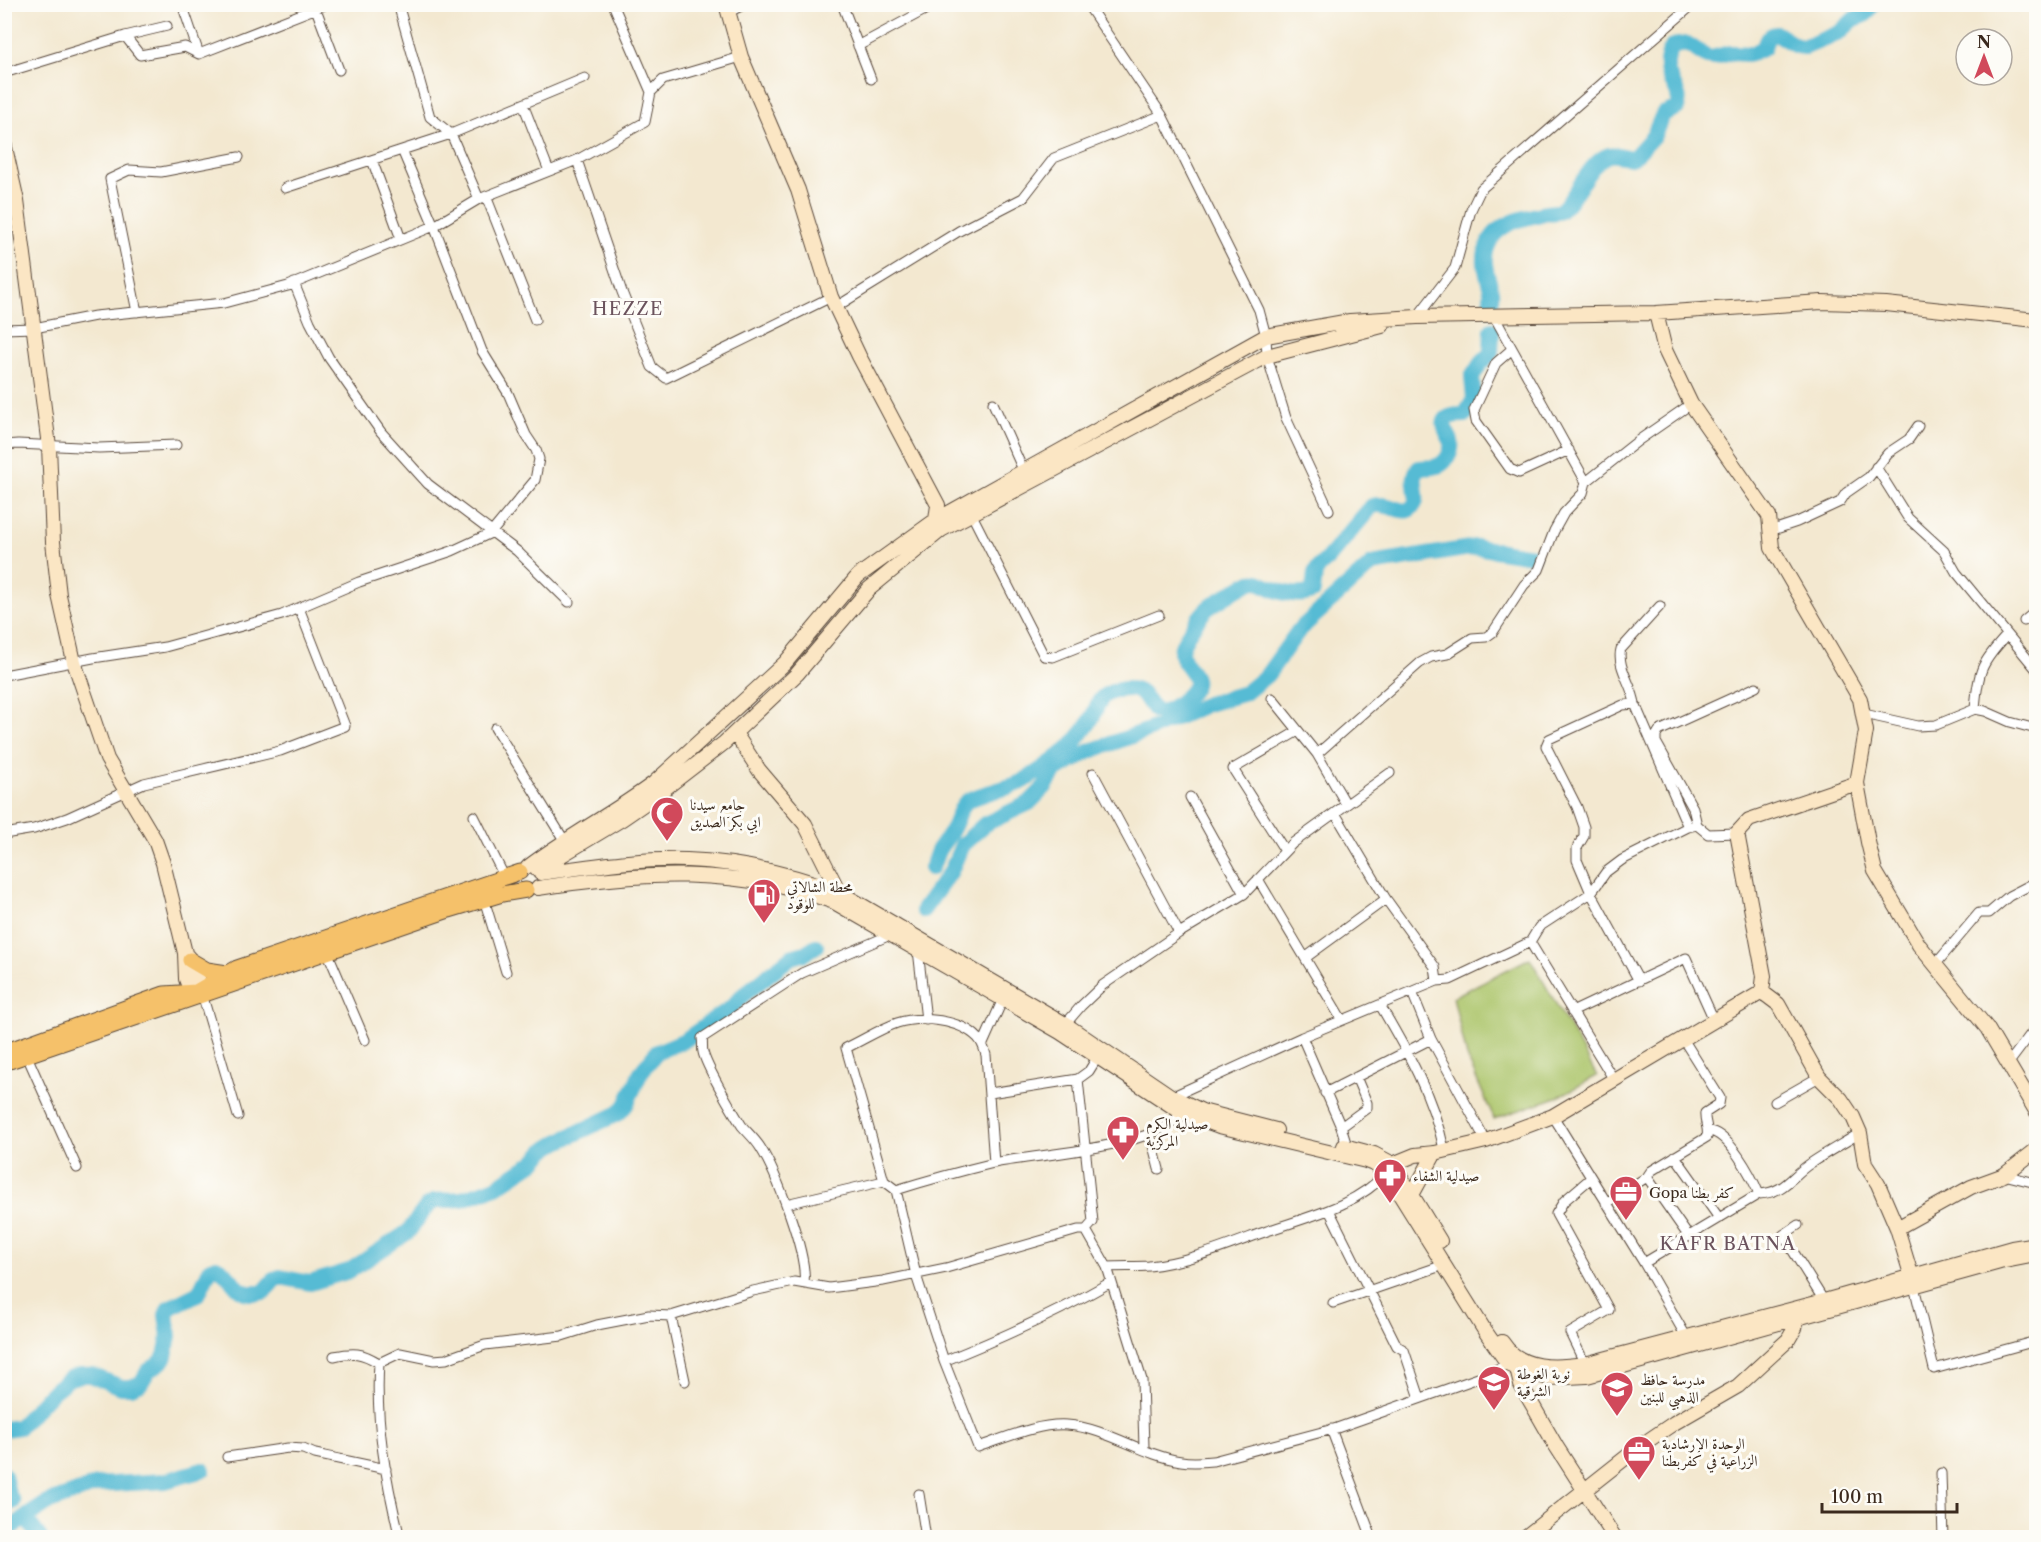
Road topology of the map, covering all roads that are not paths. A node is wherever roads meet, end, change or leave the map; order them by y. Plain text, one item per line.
1 (182, 4) edge
2 (327, 4) edge
3 (398, 4) edge
4 (613, 4) edge
5 (746, 4) edge
6 (842, 4) edge
7 (936, 4) edge
8 (1087, 4) edge
9 (1696, 4) edge
10 (316, 9) junction
11 (726, 9) edge
12 (167, 26) dead end
13 (125, 36) junction
14 (858, 46) junction
15 (199, 54) junction
16 (741, 57) junction
17 (339, 70) dead end
18 (4, 73) edge
19 (585, 78) dead end
20 (871, 79) dead end
21 (651, 92) junction
22 (523, 104) junction
23 (1162, 115) junction
24 (451, 134) junction
25 (4, 143) edge
26 (402, 150) junction
27 (238, 157) dead end
28 (372, 160) junction
29 (577, 160) junction
30 (549, 171) junction
31 (285, 188) dead end
32 (483, 198) junction
33 (434, 225) junction
34 (400, 239) junction
35 (294, 283) junction
36 (833, 302) junction
37 (137, 312) junction
38 (1656, 313) junction
39 (1494, 316) junction
40 (1417, 317) junction
41 (535, 320) dead end
42 (2037, 320) edge
43 (34, 328) junction
44 (4, 329) edge
45 (1266, 336) junction
46 (1512, 349) junction
47 (1267, 356) junction
48 (993, 403) dead end
49 (1691, 404) junction
50 (1918, 426) dead end
51 (4, 445) edge
52 (176, 445) dead end
53 (49, 446) junction
54 (1569, 450) junction
55 (1876, 467) junction
56 (1024, 472) junction
57 (1587, 482) junction
58 (938, 505) junction
59 (1329, 510) dead end
60 (972, 513) junction
61 (954, 517) junction
62 (939, 525) junction
63 (1770, 531) junction
64 (491, 533) junction
65 (569, 602) dead end
66 (1660, 606) dead end
67 (299, 608) junction
68 (2037, 611) edge
69 (1159, 615) dead end
70 (2024, 621) dead end
71 (2007, 635) junction
72 (74, 662) junction
73 (2037, 669) edge
74 (4, 675) edge
75 (1756, 687) dead end
76 (1272, 698) dead end
77 (1635, 704) junction
78 (1975, 709) junction
79 (1864, 714) junction
80 (495, 728) dead end
81 (2037, 729) edge
82 (1298, 731) junction
83 (735, 733) junction
84 (1317, 754) junction
85 (1093, 773) dead end
86 (1390, 773) dead end
87 (1857, 783) junction
88 (125, 791) junction
89 (1190, 797) dead end
90 (1346, 804) junction
91 (1335, 813) junction
92 (474, 816) dead end
93 (1693, 826) junction
94 (1737, 833) junction
95 (4, 834) edge
96 (564, 840) junction
97 (1285, 851) junction
98 (531, 877) junction
99 (505, 878) junction
100 (1258, 879) junction
101 (2037, 882) edge
102 (839, 892) junction
103 (1591, 893) junction
104 (1244, 894) junction
105 (484, 899) junction
106 (1386, 899) junction
107 (1179, 933) junction
108 (890, 935) junction
109 (1530, 942) junction
110 (327, 951) junction
111 (918, 951) junction
112 (188, 957) junction
113 (1305, 958) junction
114 (1935, 964) junction
115 (506, 972) dead end
116 (226, 973) junction
117 (1437, 981) junction
118 (1639, 981) junction
119 (1412, 992) junction
120 (1762, 992) junction
121 (197, 993) junction
122 (1003, 999) junction
123 (1380, 1005) junction
124 (145, 1007) junction
125 (1572, 1012) junction
126 (926, 1020) junction
127 (1342, 1020) junction
128 (1714, 1020) junction
129 (2037, 1027) edge
130 (1063, 1028) junction
131 (1302, 1037) junction
132 (1431, 1039) junction
133 (1683, 1039) junction
134 (365, 1040) dead end
135 (983, 1044) junction
136 (1407, 1051) junction
137 (4, 1052) edge
138 (27, 1056) junction
139 (1097, 1058) junction
140 (4, 1064) edge
141 (2008, 1064) junction
142 (1356, 1077) junction
143 (1819, 1077) junction
144 (1078, 1079) junction
145 (1614, 1080) junction
146 (990, 1093) junction
147 (1325, 1093) junction
148 (1170, 1101) junction
149 (1775, 1102) dead end
150 (2037, 1111) edge
151 (1181, 1112) junction
152 (238, 1116) dead end
153 (1553, 1116) junction
154 (1341, 1127) junction
155 (1708, 1131) junction
156 (1860, 1133) junction
157 (1150, 1134) junction
158 (1486, 1141) junction
159 (1347, 1146) junction
160 (1085, 1150) junction
161 (2037, 1150) edge
162 (1439, 1151) junction
163 (1675, 1156) junction
164 (994, 1163) junction
165 (77, 1168) dead end
166 (1159, 1168) dead end
167 (1389, 1169) junction
168 (2004, 1175) junction
169 (1647, 1177) junction
170 (1591, 1178) junction
171 (884, 1181) junction
172 (2037, 1184) edge
173 (896, 1190) junction
174 (1759, 1194) junction
175 (1412, 1195) junction
176 (1606, 1203) junction
177 (786, 1204) junction
178 (1329, 1210) junction
179 (1719, 1218) junction
180 (1798, 1225) dead end
181 (1897, 1228) junction
182 (1086, 1230) junction
183 (1689, 1237) junction
184 (2037, 1245) edge
185 (2037, 1255) edge
186 (1644, 1263) junction
187 (1444, 1265) junction
188 (1107, 1266) junction
189 (916, 1275) junction
190 (1913, 1281) junction
191 (1111, 1282) junction
192 (804, 1283) junction
193 (1368, 1291) junction
194 (1824, 1301) junction
195 (1332, 1303) dead end
196 (671, 1317) junction
197 (1797, 1319) junction
198 (1687, 1338) junction
199 (2037, 1341) edge
200 (334, 1356) dead end
201 (944, 1361) junction
202 (379, 1363) junction
203 (1586, 1364) junction
204 (1513, 1366) junction
205 (685, 1381) dead end
206 (1420, 1398) junction
207 (1331, 1429) junction
208 (1144, 1448) junction
209 (227, 1457) dead end
210 (386, 1469) junction
211 (1941, 1473) dead end
212 (1586, 1489) junction
213 (919, 1494) dead end
214 (400, 1538) edge
215 (926, 1538) edge
216 (1372, 1538) edge
217 (1524, 1538) edge
218 (1615, 1538) edge
219 (1943, 1538) edge

1 - 15 street
2 - 10 street
3 - 24 street
4 - 21 street
5 - 11 street
6 - 14 street
7 - 14 street
8 - 23 street
9 - 40 street
10 - 15 street
10 - 17 street
11 - 16 main road
12 - 13 street
13 - 15 street
13 - 18 street
14 - 20 street
16 - 21 street
16 - 36 main road
19 - 22 street
21 - 29 street
22 - 24 street
22 - 30 street
23 - 36 street
23 - 45 street
24 - 26 street
24 - 32 street
25 - 43 main road
26 - 28 street
26 - 33 street
27 - 37 street
28 - 31 street
28 - 34 street
29 - 30 street
29 - 36 street
30 - 32 street
32 - 33 street
32 - 41 street
33 - 34 street
33 - 64 street
34 - 35 street
35 - 37 street
35 - 64 street
36 - 58 main road
37 - 43 street
38 - 39 main road
38 - 42 main road
38 - 49 main road
39 - 40 main road
39 - 46 street
40 - 45 main road
40 - 47 main road
43 - 44 street
43 - 53 main road
45 - 47 street
45 - 56 main road
46 - 54 street
46 - 54 street
47 - 59 street
47 - 60 main road
48 - 56 street
49 - 57 street
49 - 63 main road
50 - 55 street
51 - 53 street
52 - 53 street
53 - 72 main road
54 - 57 street
55 - 63 street
55 - 71 street
56 - 61 main road
57 - 84 street
58 - 61 main road
58 - 62 main road
60 - 61 main road
60 - 69 street
61 - 62 main road
62 - 83 main road
62 - 96 main road
63 - 79 main road
64 - 65 street
64 - 67 street
66 - 77 street
67 - 72 street
67 - 88 street
68 - 70 street
71 - 73 street
71 - 78 street
72 - 74 street
72 - 88 main road
75 - 93 street
76 - 82 street
77 - 93 street
77 - 103 street
78 - 79 street
78 - 81 street
79 - 87 main road
80 - 96 street
82 - 84 street
82 - 97 street
83 - 98 main road
83 - 102 main road
84 - 90 street
85 - 107 street
86 - 90 street
87 - 94 main road
87 - 114 main road
88 - 95 street
88 - 112 main road
89 - 104 street
90 - 91 street
91 - 97 street
91 - 106 street
92 - 99 street
93 - 94 street
93 - 103 street
94 - 120 main road
96 - 98 main road
97 - 100 street
98 - 99 main road
98 - 102 main road
98 - 105 main road
98 - 108 main road
99 - 116 main road
100 - 104 street
100 - 113 street
101 - 114 street
102 - 130 main road
103 - 109 street
103 - 118 street
104 - 107 street
105 - 110 main road
105 - 115 street
106 - 113 street
106 - 117 street
107 - 130 street
108 - 111 main road
108 - 177 street
109 - 117 street
109 - 125 street
110 - 121 main road
110 - 134 street
111 - 122 main road
111 - 126 street
112 - 116 main road
112 - 121 main road
113 - 127 street
114 - 141 main road
116 - 121 main road
117 - 119 street
118 - 125 street
118 - 128 street
119 - 123 street
119 - 132 street
120 - 128 main road
120 - 143 main road
121 - 124 main road
121 - 152 street
122 - 130 main road
122 - 135 street
123 - 127 street
123 - 136 street
124 - 137 main road
124 - 138 main road
125 - 145 street
126 - 135 street
126 - 171 street
127 - 131 street
128 - 133 main road
129 - 141 street
130 - 139 main road
130 - 148 main road
131 - 147 street
131 - 148 street
132 - 136 street
132 - 158 street
133 - 145 main road
133 - 155 street
135 - 146 street
136 - 142 street
136 - 162 street
138 - 140 main road
138 - 165 street
139 - 144 street
139 - 148 main road
141 - 150 main road
142 - 147 street
142 - 154 street
143 - 149 street
143 - 156 main road
144 - 146 street
144 - 160 street
145 - 153 main road
146 - 164 street
147 - 154 street
148 - 151 main road
148 - 159 main road
151 - 157 street
151 - 167 main road
153 - 158 main road
153 - 170 street
154 - 159 street
155 - 163 street
155 - 174 street
156 - 174 street
156 - 181 main road
157 - 160 street
157 - 166 street
158 - 162 main road
159 - 167 main road
160 - 164 street
160 - 182 street
161 - 168 main road
162 - 167 main road
162 - 175 main road
163 - 169 street
163 - 179 street
164 - 173 street
167 - 175 main road
167 - 178 street
167 - 187 main road
168 - 172 street
168 - 181 main road
169 - 176 street
169 - 183 street
170 - 176 street
170 - 203 street
171 - 173 street
171 - 177 street
173 - 189 street
174 - 179 street
175 - 203 main road
176 - 186 street
177 - 192 street
178 - 188 street
178 - 193 street
179 - 183 street
180 - 194 street
181 - 190 main road
182 - 188 street
182 - 189 street
183 - 186 street
184 - 190 main road
185 - 190 main road
186 - 198 street
187 - 193 street
187 - 204 main road
188 - 191 street
189 - 192 street
189 - 201 street
190 - 194 main road
190 - 197 main road
190 - 199 street
191 - 201 street
191 - 208 street
192 - 196 street
193 - 195 street
193 - 206 street
194 - 198 main road
196 - 202 street
196 - 205 street
197 - 204 main road
197 - 212 main road
198 - 203 main road
200 - 202 street
201 - 208 street
202 - 210 street
204 - 206 street
204 - 212 main road
206 - 207 street
207 - 208 street
207 - 216 street
209 - 210 street
210 - 214 street
211 - 219 street
212 - 217 main road
212 - 218 main road
213 - 215 street

